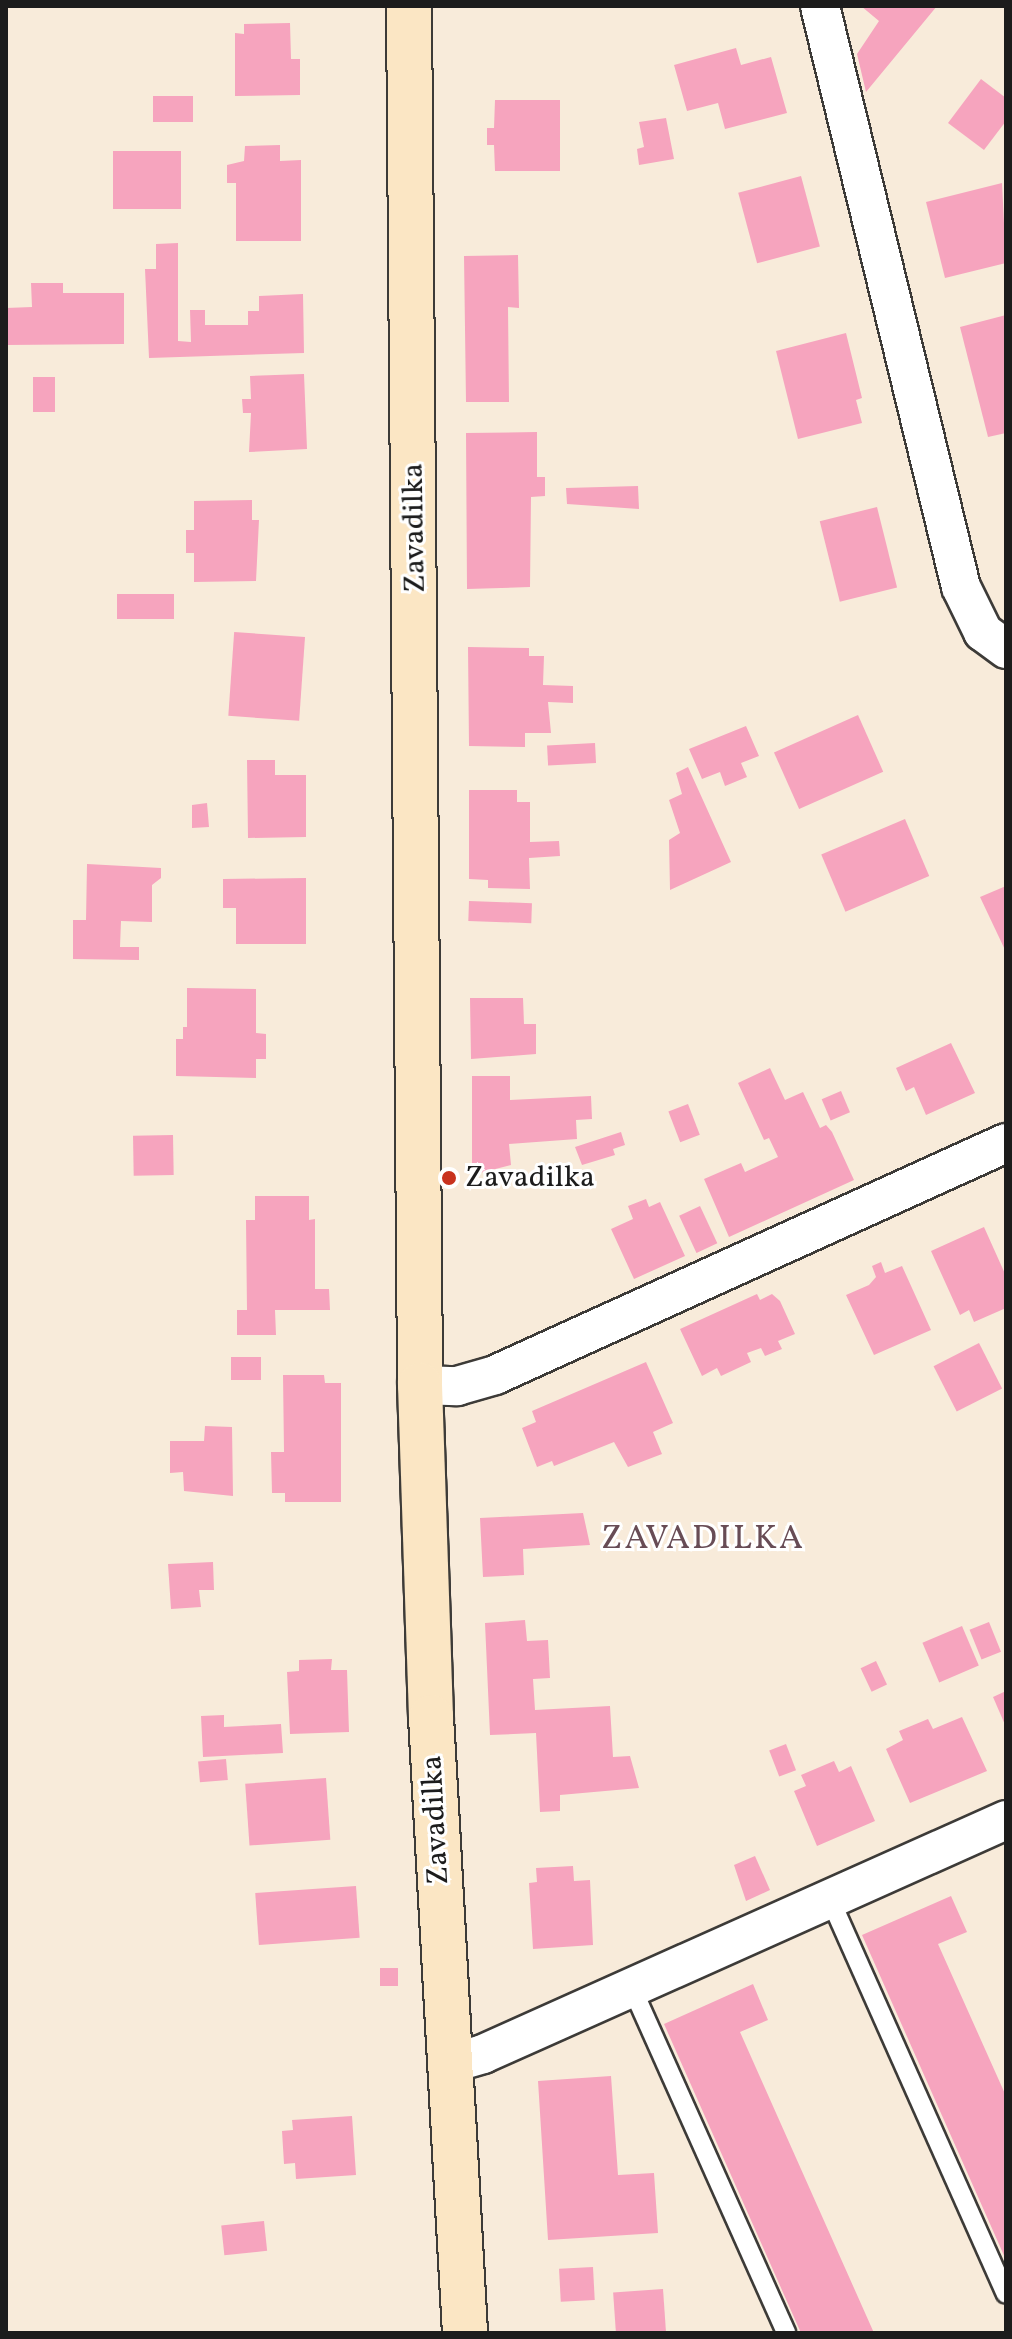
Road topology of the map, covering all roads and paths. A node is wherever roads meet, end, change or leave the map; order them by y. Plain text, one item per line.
1 (409, 6) edge
2 (820, 6) edge
3 (1006, 649) edge
4 (1006, 1143) edge
5 (420, 1385) junction
6 (1006, 1820) edge
7 (830, 1899) junction
8 (632, 1988) junction
9 (449, 2064) junction
10 (1006, 2294) edge
11 (465, 2333) edge
12 (786, 2333) edge

1 - 5 street, Zavadilka
2 - 3 street
4 - 5 street
5 - 9 street, Zavadilka
6 - 7 street
7 - 8 street
7 - 10 lane
8 - 9 street
8 - 12 lane
9 - 11 street, Zavadilka

